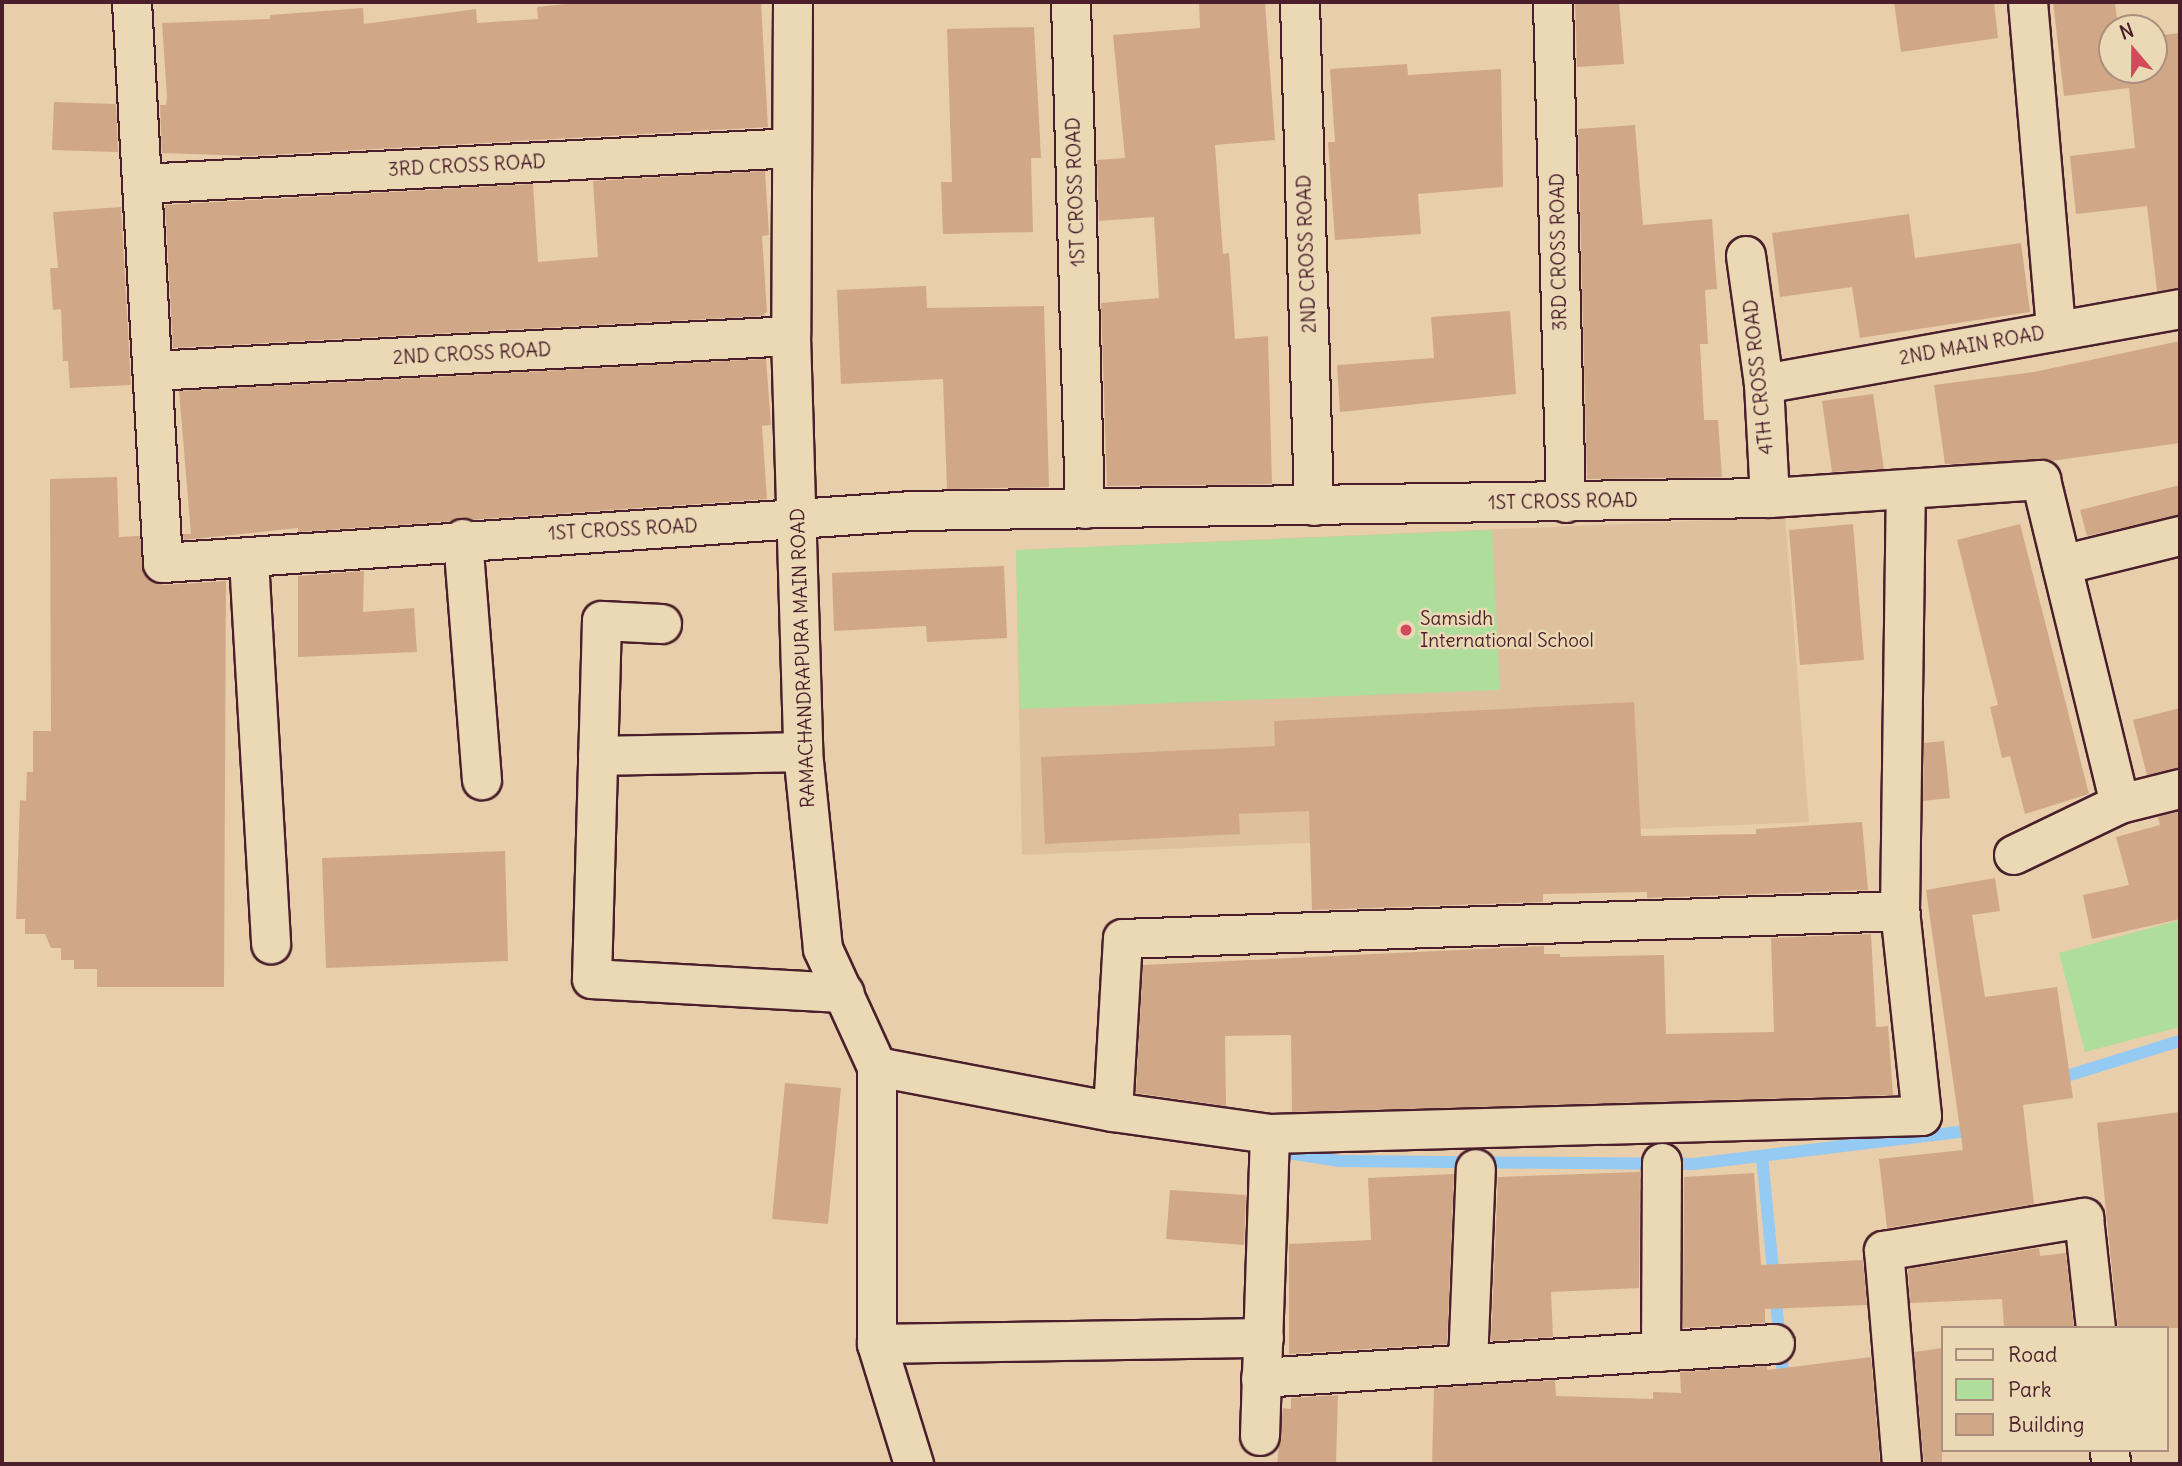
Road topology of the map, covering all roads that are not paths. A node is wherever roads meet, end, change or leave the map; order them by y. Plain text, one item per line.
1 (132, 2) edge
2 (793, 2) edge
3 (1071, 2) edge
4 (1300, 2) edge
5 (1553, 2) edge
6 (2028, 2) edge
7 (792, 148) junction
8 (143, 184) junction
9 (1746, 256) dead end
10 (2180, 309) edge
11 (2056, 331) junction
12 (791, 336) junction
13 (153, 371) junction
14 (1764, 384) junction
15 (1906, 490) junction
16 (1770, 498) junction
17 (1566, 503) junction
18 (1314, 506) junction
19 (1085, 509) junction
20 (797, 521) junction
21 (2180, 536) edge
22 (463, 539) junction
23 (249, 559) junction
24 (2062, 565) junction
25 (662, 624) dead end
26 (803, 752) junction
27 (598, 757) junction
28 (482, 780) dead end
29 (2180, 789) edge
30 (2120, 804) junction
31 (2014, 855) dead end
32 (1900, 911) junction
33 (271, 944) dead end
34 (845, 993) junction
35 (877, 1067) junction
36 (1113, 1112) junction
37 (1270, 1134) junction
38 (1662, 1163) dead end
39 (1476, 1169) dead end
40 (2096, 1326) edge
41 (1264, 1338) junction
42 (877, 1344) junction
43 (1775, 1344) dead end
44 (1661, 1352) junction
45 (1468, 1364) junction
46 (1261, 1378) junction
47 (1260, 1436) dead end
48 (914, 1464) edge
49 (1902, 1464) edge

1 - 8 street
2 - 7 street, RAMACHANDRAPURA MAIN ROAD
3 - 19 street, 1ST CROSS ROAD
4 - 18 street, 2ND CROSS ROAD
5 - 17 street, 3RD CROSS ROAD
6 - 11 street
7 - 8 street, 3RD CROSS ROAD
7 - 12 street, RAMACHANDRAPURA MAIN ROAD
8 - 13 street
9 - 14 street, 4TH CROSS ROAD
10 - 11 street, 2ND MAIN ROAD
11 - 14 street, 2ND MAIN ROAD
12 - 13 street, 2ND CROSS ROAD
12 - 20 street, RAMACHANDRAPURA MAIN ROAD
13 - 23 street, 1ST CROSS ROAD
14 - 16 street, 4TH CROSS ROAD
15 - 16 street, 1ST CROSS ROAD
15 - 24 street, 1ST CROSS ROAD
15 - 32 street
16 - 17 street, 1ST CROSS ROAD
17 - 18 street, 1ST CROSS ROAD
18 - 19 street, 1ST CROSS ROAD
19 - 20 street, 1ST CROSS ROAD
20 - 22 street, 1ST CROSS ROAD
20 - 26 street, RAMACHANDRAPURA MAIN ROAD
21 - 24 street
22 - 23 street, 1ST CROSS ROAD
22 - 28 street
23 - 33 street
24 - 30 street
25 - 27 street
26 - 27 street
26 - 34 street, RAMACHANDRAPURA MAIN ROAD
27 - 34 street
29 - 30 street
30 - 31 street
32 - 36 street
32 - 37 street
34 - 35 street, RAMACHANDRAPURA MAIN ROAD
35 - 36 street
35 - 42 street, RAMACHANDRAPURA MAIN ROAD
36 - 37 street
37 - 41 street
38 - 44 street
39 - 45 street
40 - 49 street
41 - 42 street
41 - 46 street
42 - 48 street, RAMACHANDRAPURA MAIN ROAD
43 - 44 street
44 - 45 street
45 - 46 street
46 - 47 street

